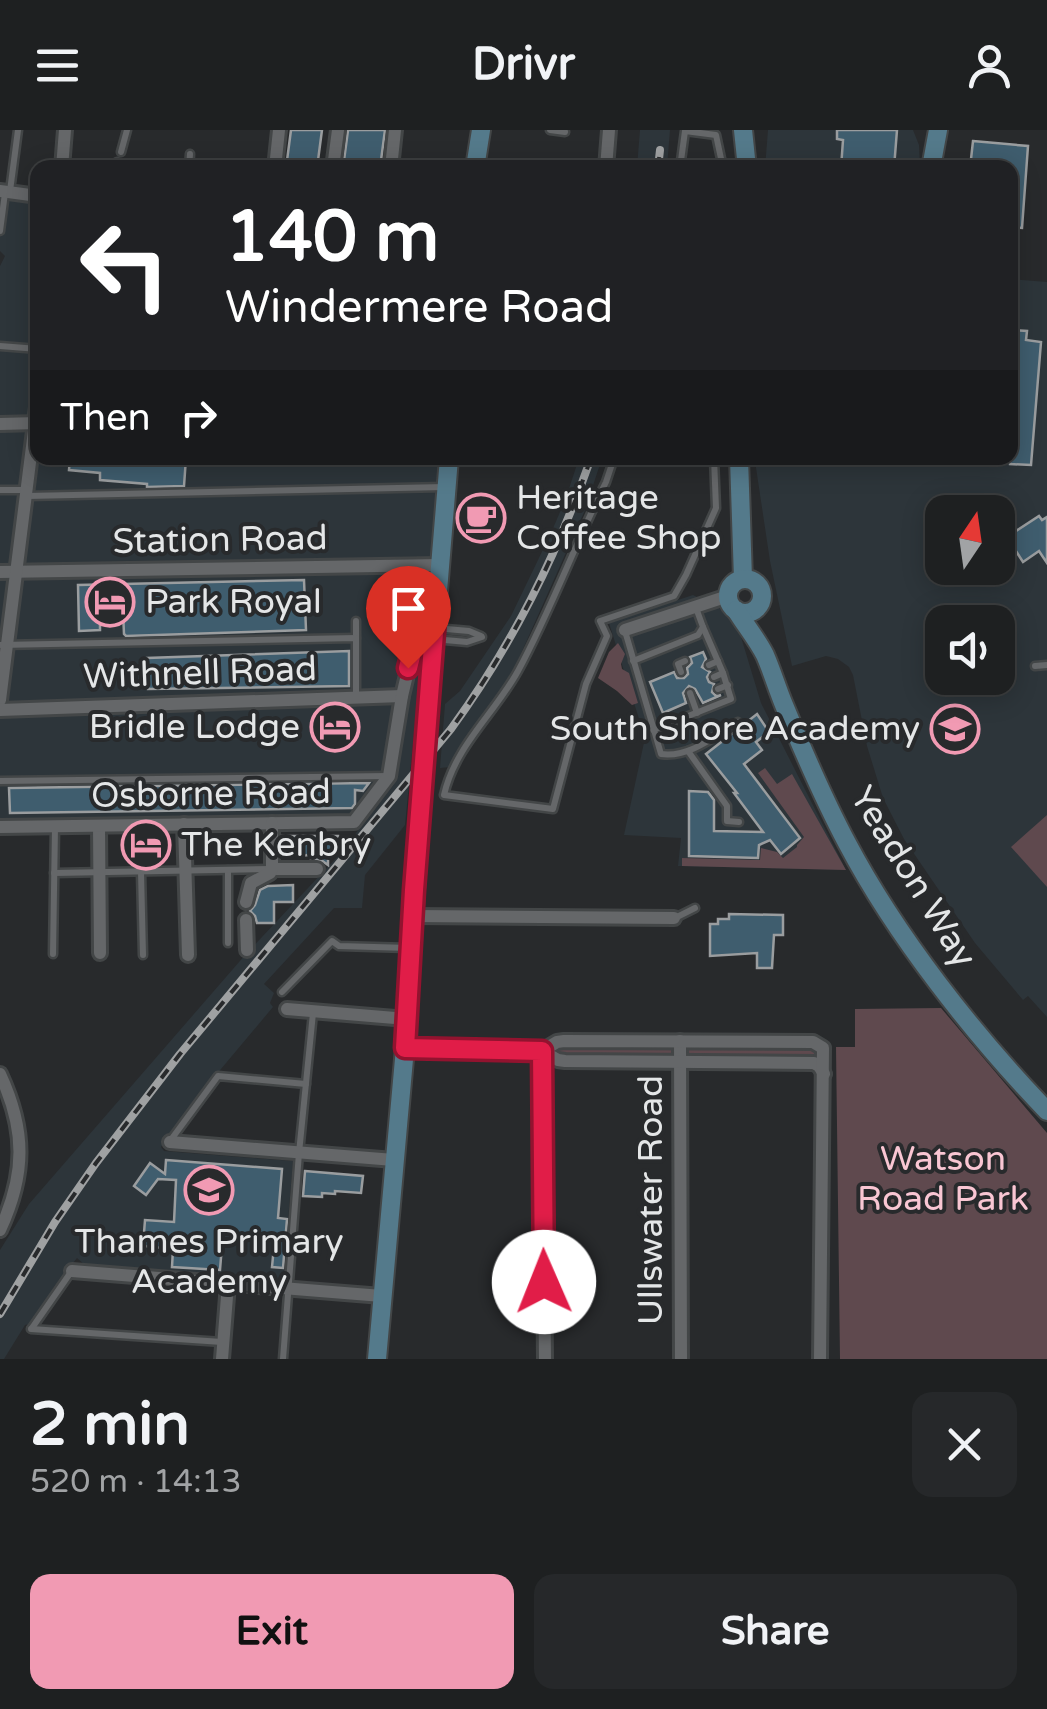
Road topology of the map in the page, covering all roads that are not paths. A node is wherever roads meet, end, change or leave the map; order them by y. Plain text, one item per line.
1 (18, 130) edge
2 (65, 130) edge
3 (127, 130) edge
4 (279, 130) edge
5 (338, 130) edge
6 (396, 130) edge
7 (550, 130) edge
8 (608, 130) edge
9 (743, 130) edge
10 (756, 130) edge
11 (922, 130) edge
12 (938, 130) edge
13 (949, 130) edge
14 (482, 131) edge
15 (564, 132) edge
16 (121, 152) dead end
17 (190, 154) dead end
18 (63, 160) edge
19 (189, 160) edge
20 (277, 160) edge
21 (334, 160) edge
22 (392, 160) edge
23 (477, 160) edge
24 (606, 160) edge
25 (681, 160) edge
26 (721, 160) edge
27 (746, 160) edge
28 (756, 160) edge
29 (932, 160) edge
30 (933, 160) edge
31 (934, 160) edge
32 (5, 192) edge
33 (30, 195) edge
34 (0, 232) edge
35 (0, 346) edge
36 (30, 348) edge
37 (30, 423) edge
38 (0, 424) edge
39 (30, 465) edge
40 (448, 465) edge
41 (612, 465) edge
42 (714, 465) edge
43 (739, 465) edge
44 (446, 487) junction
45 (0, 490) edge
46 (26, 493) junction
47 (440, 565) junction
48 (0, 572) edge
49 (17, 572) junction
50 (743, 579) junction
51 (762, 594) junction
52 (732, 603) junction
53 (436, 607) junction
54 (695, 607) junction
55 (356, 621) dead end
56 (703, 627) junction
57 (625, 630) joint
58 (433, 634) junction
59 (356, 638) junction
60 (3, 645) edge
61 (713, 650) junction
62 (764, 653) junction
63 (704, 654) dead end
64 (633, 660) junction
65 (685, 661) dead end
66 (718, 661) junction
67 (708, 665) dead end
68 (1047, 665) edge
69 (1035, 666) dead end
70 (681, 672) dead end
71 (723, 673) junction
72 (714, 676) dead end
73 (728, 685) junction
74 (718, 689) dead end
75 (402, 696) junction
76 (694, 696) dead end
77 (356, 698) junction
78 (0, 700) edge
79 (0, 710) edge
80 (698, 712) junction
81 (738, 722) dead end
82 (653, 730) junction
83 (688, 751) junction
84 (390, 771) junction
85 (0, 781) edge
86 (739, 822) dead end
87 (272, 823) junction
88 (184, 824) junction
89 (54, 826) junction
90 (99, 826) junction
91 (0, 827) edge
92 (272, 869) junction
93 (317, 869) dead end
94 (228, 870) junction
95 (185, 871) junction
96 (99, 872) junction
97 (141, 872) junction
98 (54, 873) junction
99 (246, 902) dead end
100 (695, 908) dead end
101 (412, 916) junction
102 (674, 918) joint
103 (246, 920) dead end
104 (228, 943) dead end
105 (410, 948) junction
106 (247, 950) dead end
107 (100, 952) dead end
108 (53, 954) dead end
109 (143, 955) dead end
110 (188, 955) dead end
111 (282, 992) dead end
112 (288, 1010) dead end
113 (314, 1012) junction
114 (407, 1019) junction
115 (680, 1041) junction
116 (405, 1048) junction
117 (542, 1051) junction
118 (680, 1062) junction
119 (0, 1074) edge
120 (824, 1074) junction
121 (306, 1084) junction
122 (1047, 1111) edge
123 (170, 1142) joint
124 (299, 1153) junction
125 (394, 1160) junction
126 (0, 1230) edge
127 (72, 1271) joint
128 (228, 1284) junction
129 (288, 1289) junction
130 (382, 1296) junction
131 (223, 1342) junction
132 (222, 1359) edge
133 (283, 1359) edge
134 (377, 1359) edge
135 (545, 1359) edge
136 (681, 1359) edge
137 (820, 1359) edge

1 - 32 lane
2 - 18 street
3 - 16 lane
4 - 20 street
5 - 21 street
6 - 22 street
7 - 15 lane
8 - 24 street
9 - 27 street
10 - 28 street
11 - 29 street
12 - 30 street
13 - 31 street
14 - 23 street
17 - 19 lane
25 - 26 lane
32 - 33 street
32 - 34 lane
35 - 36 lane
37 - 38 street
39 - 46 street
40 - 44 street
41 - 42 lane
43 - 50 street
44 - 46 lane
44 - 47 street
45 - 46 lane
46 - 49 street
47 - 49 street, Station Road
47 - 53 street
48 - 49 street, Station Road
49 - 60 street
50 - 51 street
50 - 52 street
51 - 52 street
51 - 62 street, Yeadon Way
52 - 54 street
52 - 62 street, Yeadon Way
53 - 58 street
53 - 75 street
54 - 56 lane
54 - 57 street
55 - 59 lane
56 - 61 lane
56 - 64 lane
57 - 64 lane
58 - 58 lane
58 - 101 street, bridge
59 - 60 lane
59 - 77 lane
60 - 78 street
61 - 63 lane
61 - 66 lane
62 - 122 street, Yeadon Way
64 - 82 lane
65 - 70 lane
66 - 67 lane
66 - 71 lane
68 - 69 lane
71 - 72 lane
71 - 73 lane
73 - 74 lane
73 - 80 lane
75 - 77 street, Withnell Road
75 - 84 street
76 - 80 lane
77 - 79 street, Withnell Road
80 - 82 lane
81 - 83 lane
82 - 83 lane
83 - 86 lane
84 - 85 lane
84 - 87 street, Osborne Road
87 - 88 street, Osborne Road
87 - 92 street
88 - 90 street, Osborne Road
88 - 95 street
89 - 90 street, Osborne Road
89 - 91 street, Osborne Road
89 - 98 lane
90 - 96 street
92 - 93 street
92 - 94 lane
92 - 99 street
94 - 95 lane
94 - 104 lane
95 - 97 lane
95 - 110 street
96 - 97 lane
96 - 98 lane
96 - 107 street
97 - 109 lane
98 - 108 lane
100 - 102 lane
101 - 102 street
101 - 105 street
103 - 106 street
105 - 111 lane
105 - 114 street
112 - 113 street
113 - 114 street
113 - 121 lane
114 - 116 street
115 - 117 street
115 - 118 street, Ullswater Road
115 - 120 street
116 - 117 street
116 - 125 street
117 - 118 street
117 - 135 street
118 - 120 street
118 - 136 street, Ullswater Road
119 - 126 street
120 - 137 street
121 - 123 lane
121 - 124 lane
123 - 124 street
124 - 125 street
124 - 129 lane
125 - 130 street
127 - 128 street
127 - 131 lane
128 - 129 street
128 - 131 street
129 - 130 street
129 - 133 lane
130 - 134 street
131 - 132 street

